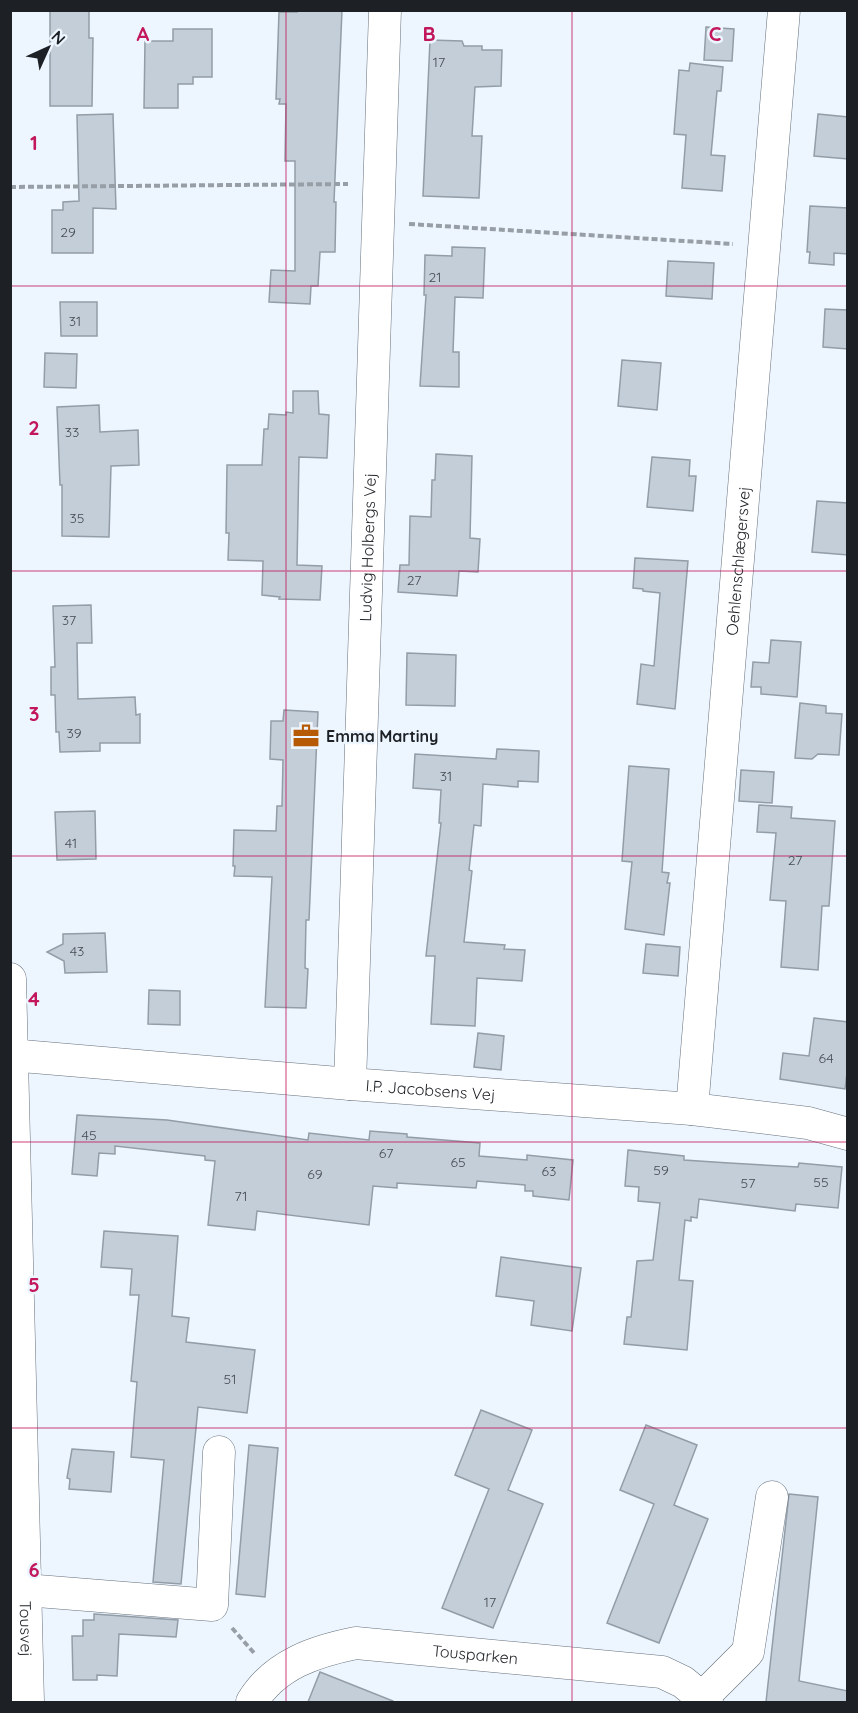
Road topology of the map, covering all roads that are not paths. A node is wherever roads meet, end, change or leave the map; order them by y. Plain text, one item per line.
1 (385, 10) edge
2 (784, 10) edge
3 (10, 980) edge
4 (11, 1055) edge
5 (350, 1084) junction
6 (692, 1109) junction
7 (848, 1134) edge
8 (219, 1452) dead end
9 (772, 1497) dead end
10 (25, 1590) junction
11 (705, 1700) edge
12 (28, 1702) edge
13 (252, 1702) edge

1 - 5 street, Ludvig Holbergs Vej
2 - 6 street, Oehlenschlægersvej
3 - 4 street, Tousvej
4 - 5 street, I.P. Jacobsens Vej
4 - 10 street, Tousvej
5 - 6 street, I.P. Jacobsens Vej
6 - 7 street, I.P. Jacobsens Vej
8 - 10 street
9 - 11 street
10 - 12 street, Tousvej
11 - 13 street, Tousparken

